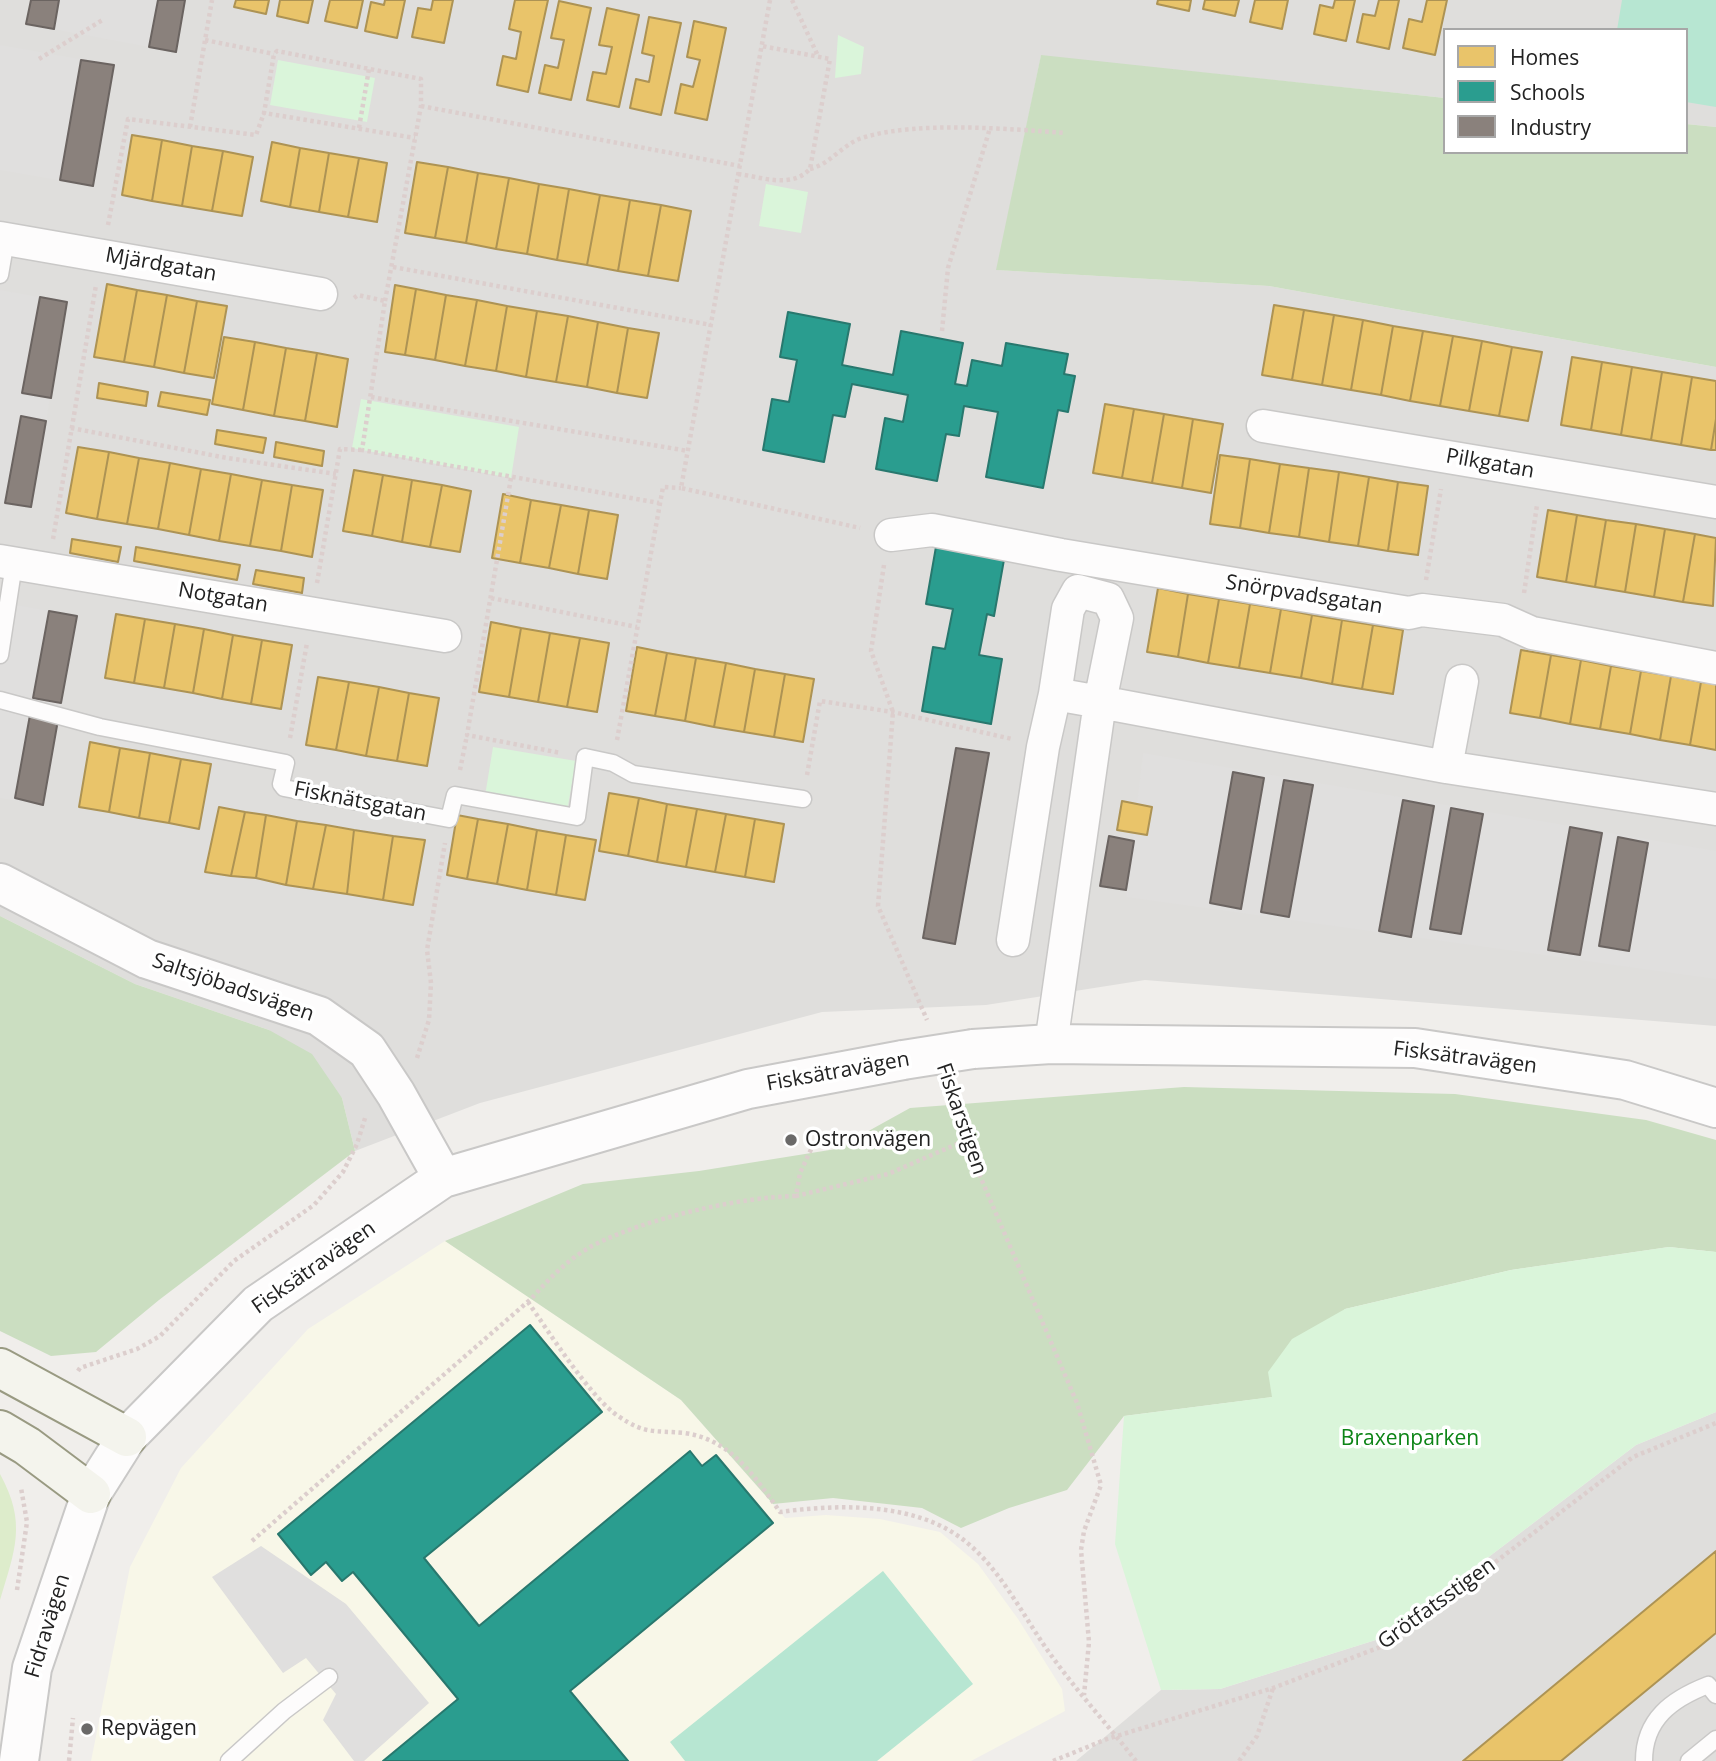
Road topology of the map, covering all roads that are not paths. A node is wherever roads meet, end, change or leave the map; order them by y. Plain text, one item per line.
1 (3, 239) edge
2 (0, 275) edge
3 (321, 294) road end
4 (1263, 426) dead end
5 (1716, 502) edge
6 (891, 535) road end
7 (7, 563) edge
8 (445, 636) dead end
9 (0, 655) edge
10 (1716, 668) edge
11 (1462, 681) dead end
12 (1055, 694) junction
13 (0, 700) edge
14 (1100, 702) junction
15 (1446, 767) junction
16 (803, 799) road end
17 (1716, 809) edge
18 (0, 883) edge
19 (1013, 940) dead end
20 (1051, 1044) junction
21 (1716, 1108) edge
22 (443, 1178) junction
23 (0, 1368) edge
24 (0, 1430) edge
25 (127, 1437) junction
26 (91, 1494) junction
27 (329, 1677) dead end
28 (1713, 1686) edge
29 (1716, 1739) edge
30 (19, 1761) edge
31 (229, 1761) edge
32 (1644, 1761) edge
33 (1689, 1761) edge

1 - 2 lane
1 - 3 street, Mjärdgatan
4 - 5 street, Pilkgatan
6 - 10 street, Snörpvadsgatan
7 - 8 street, Notgatan
7 - 9 lane
11 - 15 street
12 - 14 street
12 - 14 street
12 - 19 street
13 - 16 lane, Fisknätsgatan
14 - 15 street
14 - 20 street
15 - 17 street
18 - 22 street, Saltsjöbadsvägen
20 - 21 street, Fisksätravägen
20 - 22 street, Fisksätravägen, bridge
22 - 25 street, Fisksätravägen
23 - 25 main road
24 - 26 main road
25 - 26 street, Fisksätravägen
26 - 30 street, Fidravägen
27 - 31 lane
28 - 32 lane
29 - 33 lane

